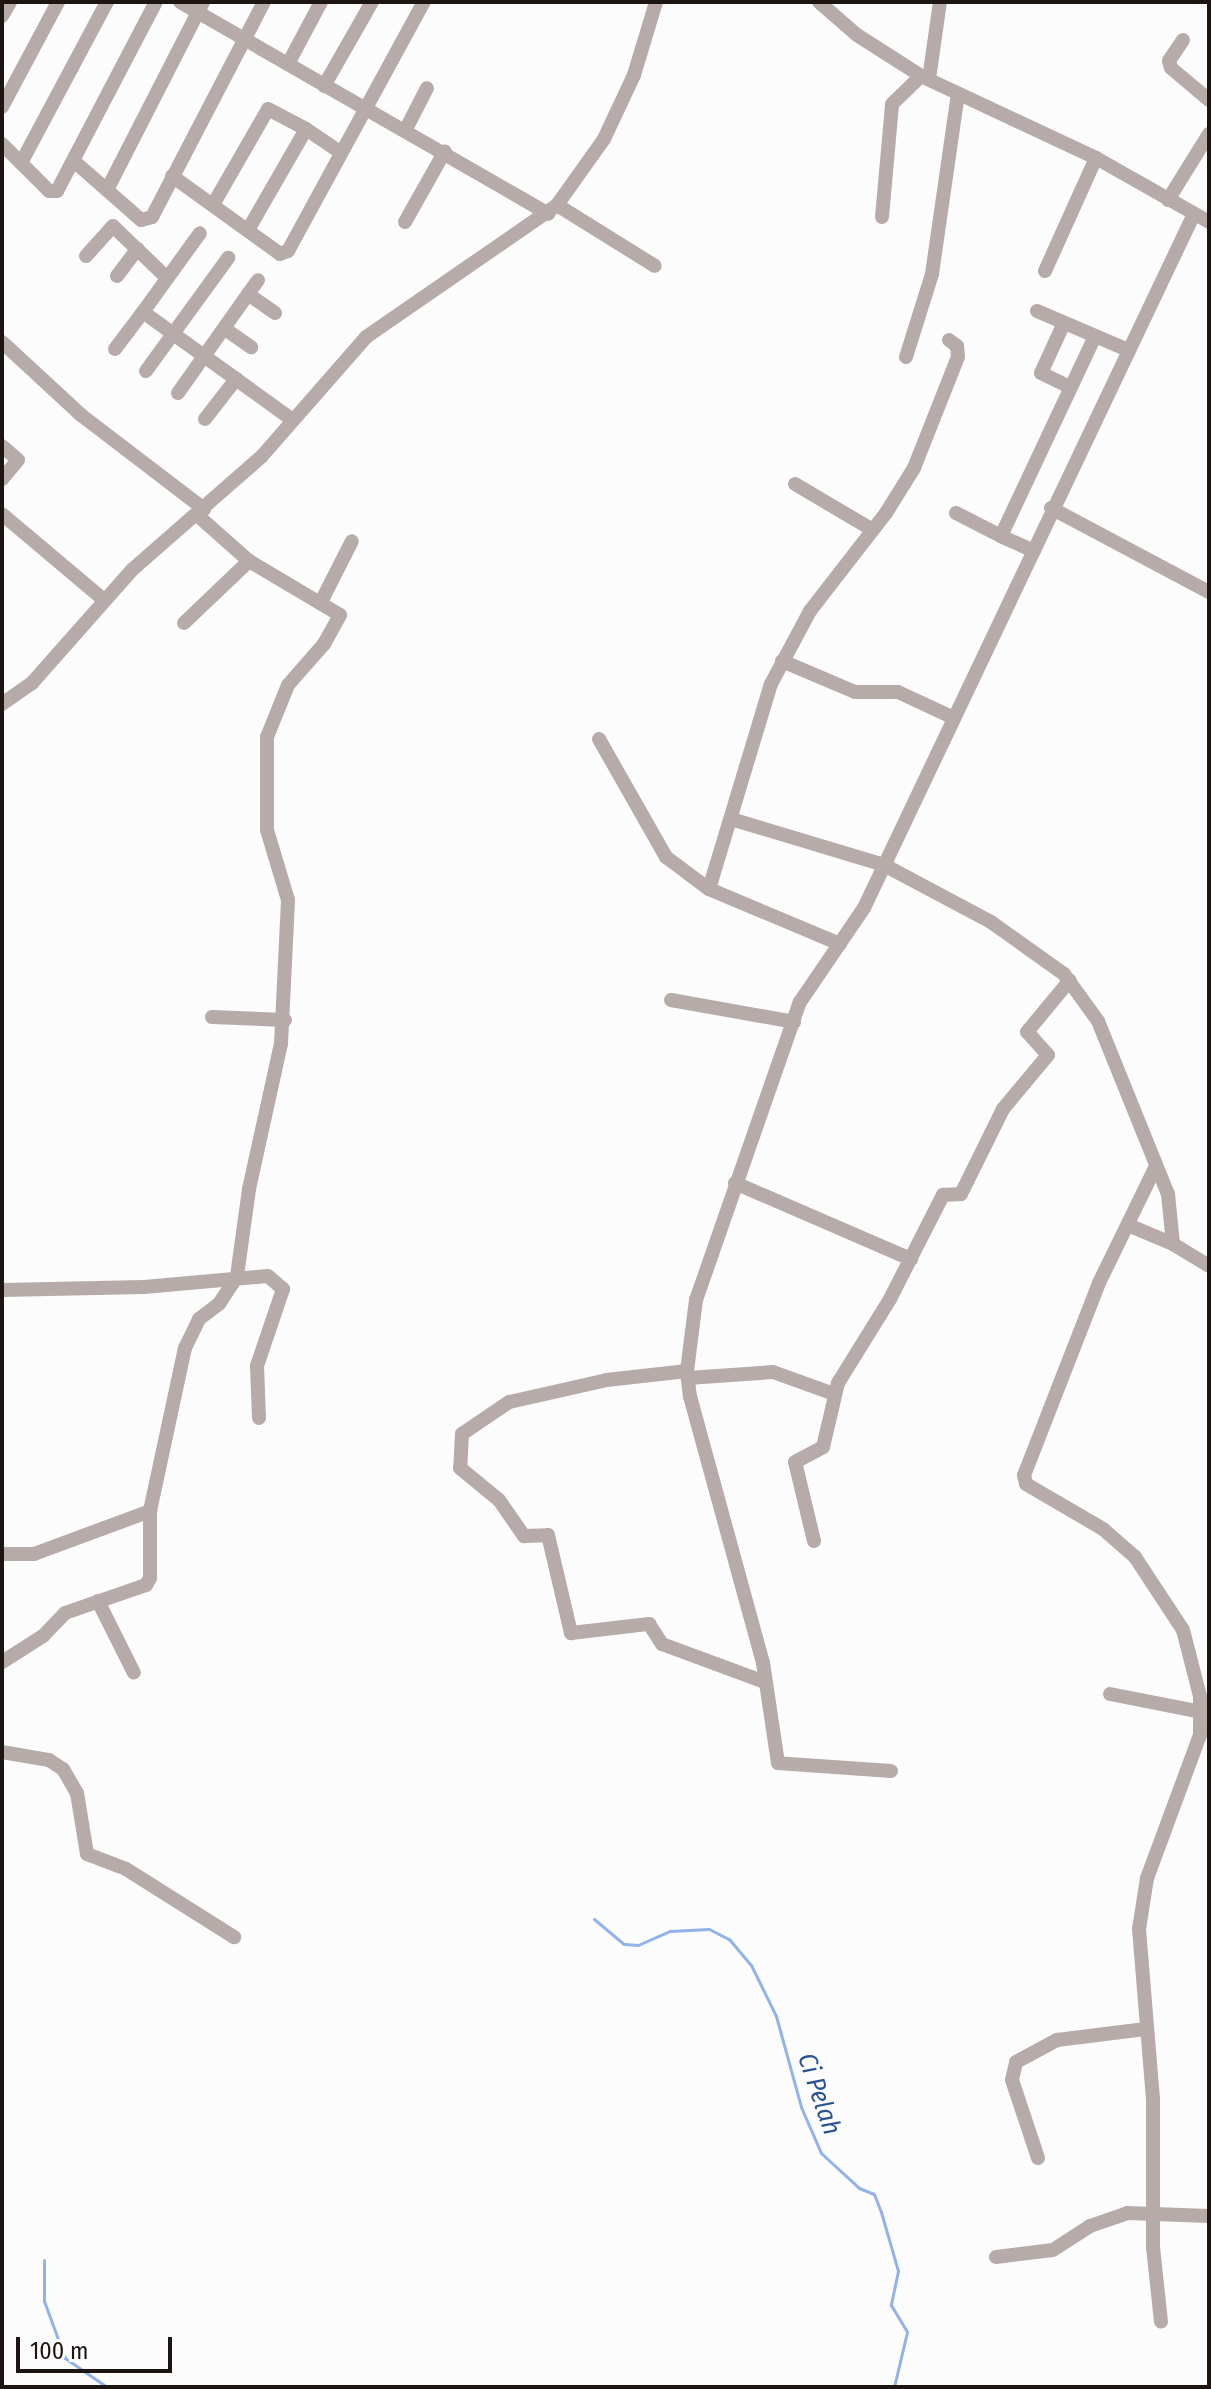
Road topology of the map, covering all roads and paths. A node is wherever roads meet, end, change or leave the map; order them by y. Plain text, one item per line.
1 (58, 2) edge
2 (107, 2) edge
3 (156, 2) edge
4 (180, 2) edge
5 (264, 2) edge
6 (321, 2) edge
7 (372, 2) edge
8 (424, 2) edge
9 (656, 2) edge
10 (819, 2) edge
11 (940, 2) edge
12 (200, 7) edge
13 (243, 38) junction
14 (1183, 40) dead end
15 (288, 64) junction
16 (925, 77) junction
17 (324, 86) junction
18 (427, 88) dead end
19 (958, 94) junction
20 (1209, 100) edge
21 (2, 107) edge
22 (364, 109) junction
23 (306, 129) junction
24 (405, 131) junction
25 (1209, 134) edge
26 (2, 144) edge
27 (445, 151) junction
28 (340, 152) junction
29 (1096, 158) junction
30 (75, 162) junction
31 (21, 163) junction
32 (172, 176) junction
33 (107, 190) junction
34 (1168, 200) junction
35 (214, 203) junction
36 (552, 209) junction
37 (1194, 214) junction
38 (882, 217) dead end
39 (405, 222) dead end
40 (1209, 222) edge
41 (248, 230) junction
42 (200, 233) dead end
43 (137, 249) junction
44 (86, 256) dead end
45 (228, 258) dead end
46 (655, 266) dead end
47 (1045, 271) dead end
48 (117, 276) dead end
49 (167, 278) junction
50 (258, 280) dead end
51 (248, 294) junction
52 (1037, 311) dead end
53 (143, 312) junction
54 (275, 313) dead end
55 (1064, 323) junction
56 (225, 329) junction
57 (173, 334) junction
58 (1095, 336) junction
59 (949, 340) dead end
60 (2, 342) edge
61 (251, 347) dead end
62 (115, 349) dead end
63 (1128, 350) junction
64 (205, 357) junction
65 (906, 357) dead end
66 (146, 371) dead end
67 (236, 379) junction
68 (1070, 387) junction
69 (178, 393) dead end
70 (205, 419) dead end
71 (293, 420) junction
72 (2, 446) edge
73 (2, 479) edge
74 (795, 484) dead end
75 (1051, 508) junction
76 (200, 512) junction
77 (956, 513) dead end
78 (2, 514) edge
79 (871, 529) junction
80 (1001, 536) junction
81 (352, 541) dead end
82 (1034, 551) junction
83 (249, 561) junction
84 (1209, 592) edge
85 (105, 597) junction
86 (321, 602) junction
87 (184, 623) dead end
88 (782, 661) junction
89 (2, 704) edge
90 (954, 718) junction
91 (599, 739) dead end
92 (731, 819) junction
93 (884, 865) junction
94 (709, 889) junction
95 (840, 944) junction
96 (1070, 980) junction
97 (671, 1000) dead end
98 (212, 1017) dead end
99 (285, 1020) junction
100 (794, 1022) junction
101 (1156, 1166) junction
102 (735, 1183) junction
103 (1128, 1225) junction
104 (1173, 1244) junction
105 (911, 1259) junction
106 (1209, 1266) edge
107 (237, 1276) junction
108 (2, 1290) edge
109 (687, 1374) junction
110 (834, 1394) junction
111 (259, 1418) dead end
112 (150, 1511) junction
113 (814, 1541) dead end
114 (2, 1554) edge
115 (98, 1601) junction
116 (2, 1662) edge
117 (134, 1673) dead end
118 (765, 1682) junction
119 (1110, 1694) dead end
120 (1202, 1712) junction
121 (2, 1752) edge
122 (891, 1771) dead end
123 (234, 1937) dead end
124 (1145, 2029) junction
125 (1038, 2158) dead end
126 (1154, 2215) junction
127 (1209, 2216) edge
128 (996, 2257) dead end
129 (1161, 2322) dead end

1 - 21 street
2 - 31 street
3 - 30 street
4 - 12 street
5 - 13 street
6 - 15 street
7 - 17 street
8 - 22 street
9 - 36 street
10 - 16 street
11 - 16 street
12 - 13 street
12 - 33 street
13 - 15 street
13 - 32 street
14 - 20 street
15 - 17 street
16 - 19 street
16 - 38 street
17 - 22 street
18 - 24 street
19 - 29 street
19 - 65 street
22 - 24 street
22 - 28 street
23 - 28 street
23 - 35 street
23 - 41 street
24 - 27 street
25 - 34 street
26 - 31 street
27 - 36 street
27 - 39 street
28 - 41 street
29 - 34 street
29 - 47 street
30 - 31 street
30 - 33 street
32 - 33 street
32 - 35 street
34 - 37 street
35 - 41 street
36 - 46 street
36 - 71 street
37 - 40 street
37 - 63 street
42 - 49 street
43 - 44 street
43 - 48 street
43 - 49 street
45 - 57 street
49 - 53 street
50 - 51 street
51 - 54 street
51 - 56 street
52 - 55 street
53 - 57 street
53 - 62 street
55 - 58 street
55 - 68 street
56 - 61 street
56 - 64 street
57 - 64 street
57 - 66 street
58 - 63 street
58 - 68 street
59 - 79 street
60 - 76 street
63 - 75 street
64 - 67 street
64 - 69 street
67 - 70 street
67 - 71 street
68 - 80 street
71 - 76 street
72 - 73 street
74 - 79 street
75 - 82 street
75 - 84 street
76 - 83 street
76 - 85 street
77 - 80 street
78 - 85 street
79 - 88 street
80 - 82 street
81 - 86 street
82 - 90 street
83 - 86 street
83 - 87 street
85 - 89 street
86 - 99 street
88 - 90 street
88 - 92 street
90 - 93 street
91 - 94 street
92 - 93 street
92 - 94 street
93 - 95 street
93 - 96 street
94 - 95 street
95 - 100 street
96 - 101 street
96 - 105 street
97 - 100 street
98 - 99 street
99 - 107 street
100 - 102 street
101 - 103 street
101 - 104 street
102 - 105 street
102 - 109 street
103 - 104 street
103 - 120 street
104 - 106 street
105 - 110 street
107 - 108 street
107 - 111 street
107 - 112 street
109 - 110 street
109 - 118 street
109 - 118 street
110 - 113 street
112 - 114 street
112 - 115 street
115 - 116 street
115 - 117 street
118 - 122 street
119 - 120 street
120 - 124 street
121 - 123 street
124 - 125 street
124 - 126 street
126 - 127 street
126 - 128 street
126 - 129 street

